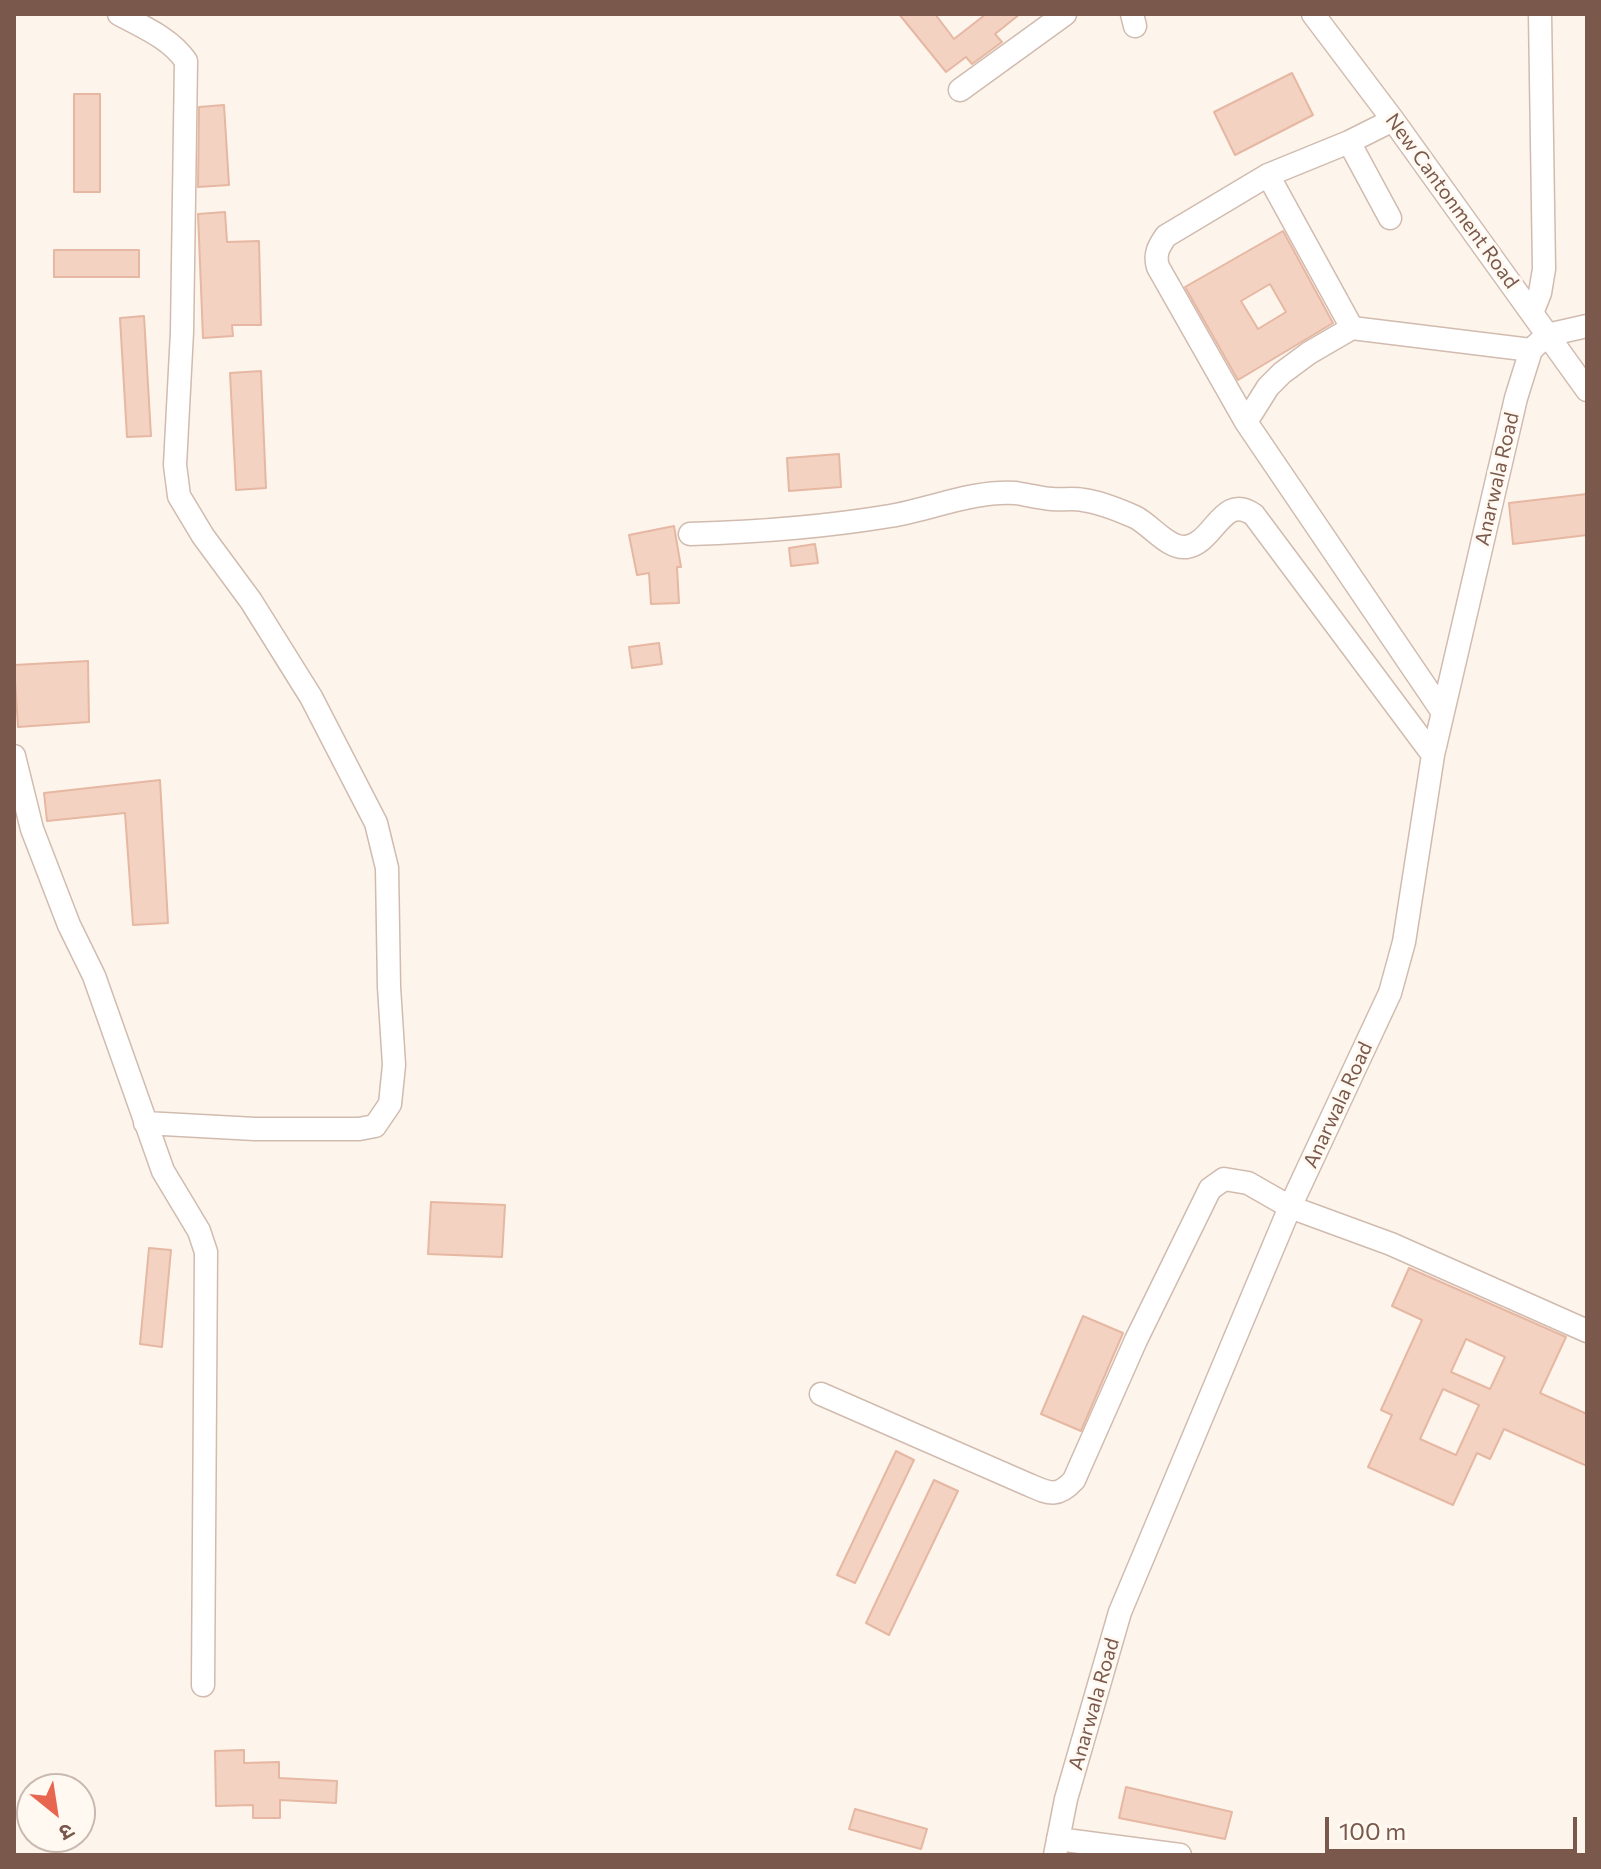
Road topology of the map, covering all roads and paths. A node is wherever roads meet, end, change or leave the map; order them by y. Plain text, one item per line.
1 (119, 14) edge
2 (1065, 14) edge
3 (1313, 14) edge
4 (1540, 14) edge
5 (960, 90) dead end
6 (1393, 120) junction
7 (1349, 142) junction
8 (1268, 175) junction
9 (1390, 218) dead end
10 (1532, 313) junction
11 (1587, 326) edge
12 (1352, 328) junction
13 (1539, 342) junction
14 (1587, 390) edge
15 (1246, 422) junction
16 (690, 534) dead end
17 (1442, 711) junction
18 (1433, 755) junction
19 (14, 756) edge
20 (145, 1123) junction
21 (1290, 1207) junction
22 (1587, 1331) edge
23 (821, 1394) dead end
24 (203, 1685) dead end
25 (1057, 1847) edge
26 (1180, 1855) edge

1 - 20 street
2 - 5 street
3 - 6 street, New Cantonment Road
4 - 10 street
6 - 7 street
6 - 10 street, New Cantonment Road
7 - 8 street
7 - 9 street
8 - 12 street
8 - 15 street
10 - 13 street, New Cantonment Road
11 - 13 street
12 - 13 street
12 - 15 street
13 - 14 street, New Cantonment Road
13 - 17 street, Anarwala Road
15 - 17 street
16 - 18 street
17 - 18 street, Anarwala Road
18 - 21 street, Anarwala Road
19 - 20 street
20 - 24 street
21 - 22 street
21 - 23 street
21 - 25 street, Anarwala Road
25 - 26 street

